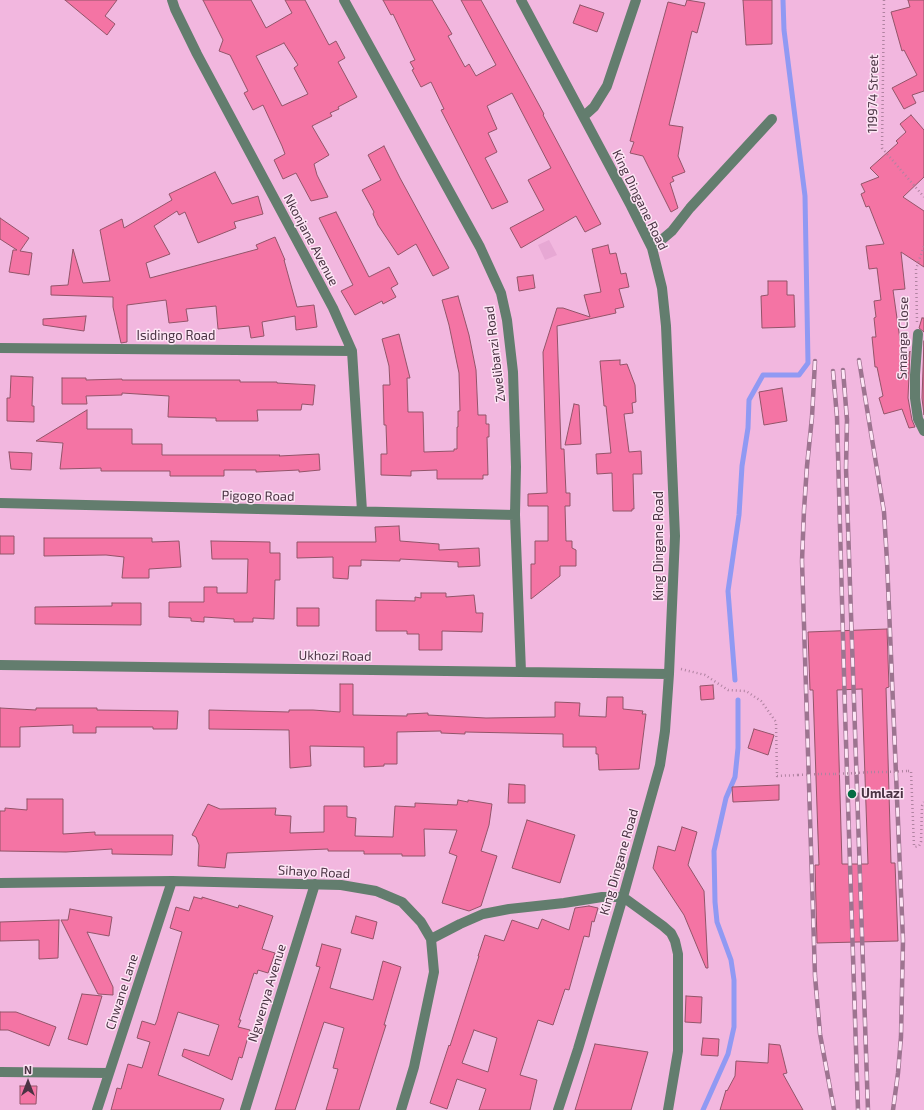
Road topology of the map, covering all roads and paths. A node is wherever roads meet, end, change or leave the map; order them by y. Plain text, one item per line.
1 (172, 0) edge
2 (344, 0) edge
3 (521, 0) edge
4 (636, 0) edge
5 (884, 0) edge
6 (584, 116) junction
7 (772, 119) dead end
8 (924, 197) edge
9 (924, 246) edge
10 (652, 248) junction
11 (918, 334) joint
12 (0, 348) edge
13 (352, 351) junction
14 (924, 431) edge
15 (0, 503) edge
16 (362, 511) junction
17 (515, 515) junction
18 (0, 665) edge
19 (669, 670) junction
20 (521, 672) junction
21 (924, 802) edge
22 (172, 881) junction
23 (0, 883) edge
24 (315, 884) junction
25 (623, 897) junction
26 (431, 939) junction
27 (0, 1072) edge
28 (109, 1073) junction
29 (97, 1110) edge
30 (245, 1110) edge
31 (400, 1110) edge
32 (558, 1110) edge
33 (668, 1110) edge

1 - 13 street, Nkonjane Avenue
2 - 17 street, Zwelibanzi Road
3 - 6 street, King Dingane Road
4 - 6 street
5 - 8 path, 119974 Street
6 - 10 street, King Dingane Road
7 - 10 street
9 - 11 path, Smanga Close
10 - 19 street, King Dingane Road
11 - 14 street, Smanga Close
12 - 13 street, Isidingo Road
13 - 16 street, Nkonjane Avenue
15 - 16 street, Pigogo Road
16 - 17 street, Pigogo Road
17 - 20 street, Zwelibanzi Road
18 - 20 street, Ukhozi Road
19 - 20 street, Ukhozi Road
19 - 21 path, bridge
19 - 25 street, King Dingane Road
22 - 23 street, Sihayo Road
22 - 24 street, Sihayo Road
22 - 28 street, Chwane Lane
24 - 26 street, Sihayo Road
24 - 30 street, Ngwenya Avenue
25 - 26 street
25 - 32 street, King Dingane Road
25 - 33 street
26 - 31 street, Sihayo Road
27 - 28 street
28 - 29 street, Chwane Lane

